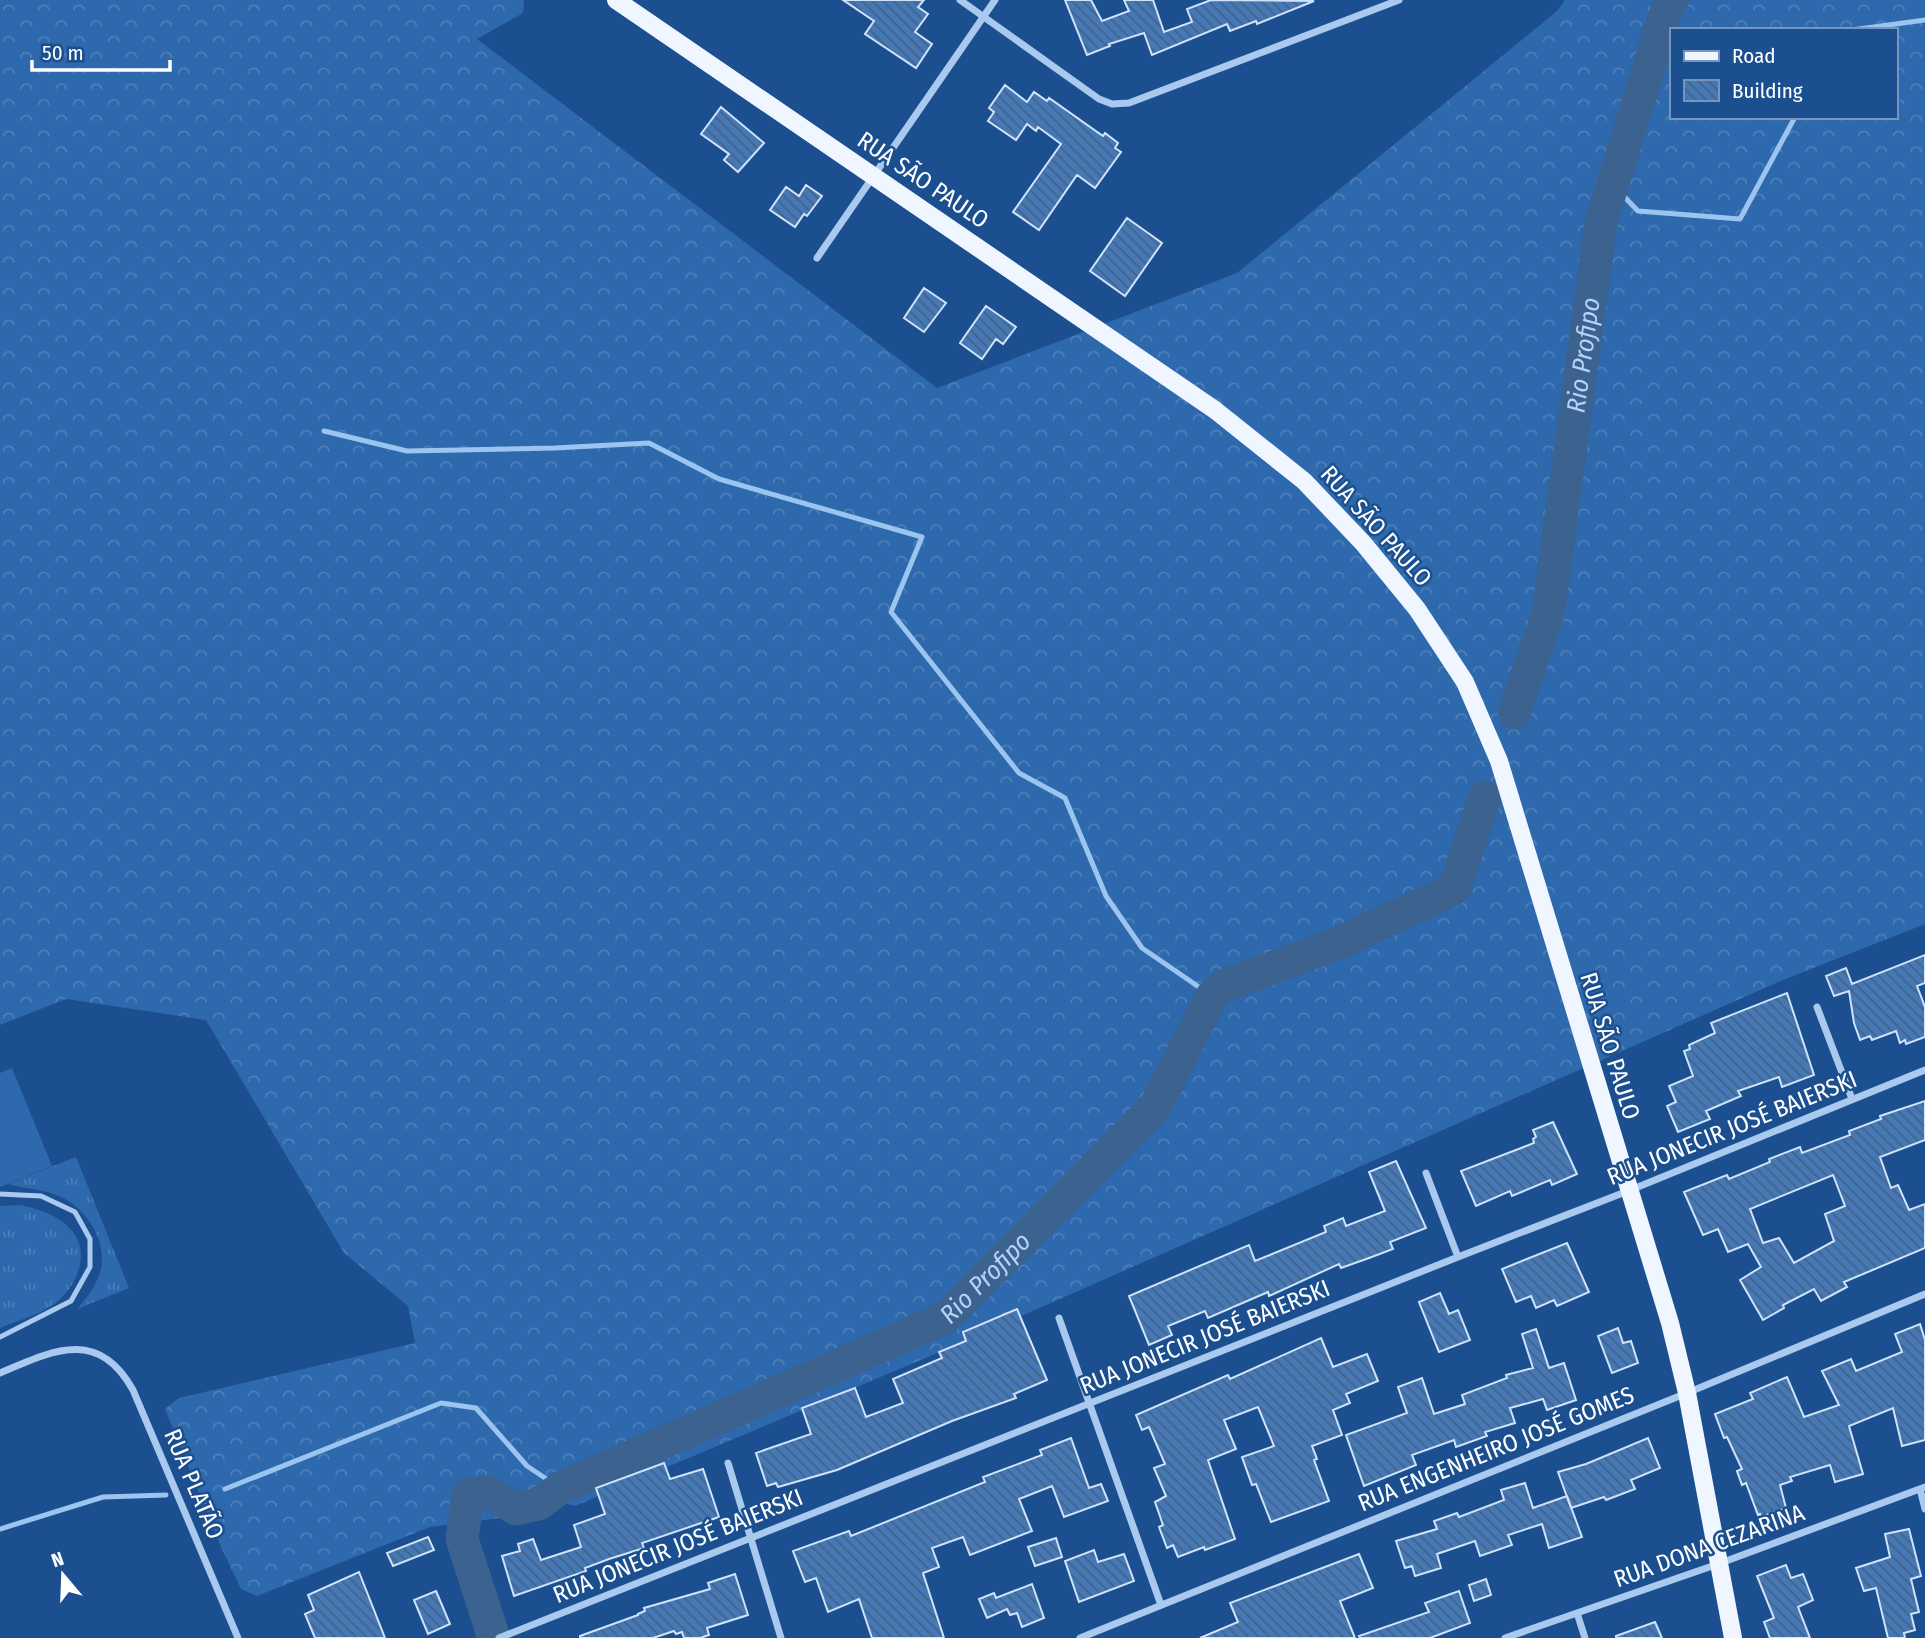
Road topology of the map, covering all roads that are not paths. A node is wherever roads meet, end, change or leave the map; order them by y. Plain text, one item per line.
1 (616, 0) edge
2 (960, 0) edge
3 (995, 0) edge
4 (1399, 0) edge
5 (984, 17) junction
6 (874, 177) junction
7 (817, 258) dead end
8 (1817, 1007) dead end
9 (1925, 1070) edge
10 (1852, 1099) junction
11 (1426, 1172) dead end
12 (1628, 1191) junction
13 (0, 1194) edge
14 (1458, 1257) junction
15 (1925, 1294) edge
16 (1059, 1318) dead end
17 (0, 1337) edge
18 (0, 1373) edge
19 (1687, 1393) junction
20 (1091, 1403) junction
21 (727, 1463) dead end
22 (1922, 1488) edge
23 (1925, 1509) edge
24 (750, 1539) junction
25 (1718, 1564) junction
26 (1161, 1605) junction
27 (1577, 1613) junction
28 (238, 1638) edge
29 (499, 1638) edge
30 (780, 1638) edge
31 (1080, 1638) edge
32 (1506, 1638) edge
33 (1585, 1638) edge
34 (1733, 1638) edge

1 - 6 main road, RUA SÃO PAULO
2 - 5 street
3 - 5 street
4 - 5 street
5 - 6 street
6 - 7 street
6 - 12 main road, RUA SÃO PAULO
8 - 10 street
9 - 10 street, RUA JONECIR JOSÉ BAIERSKI
10 - 12 street, RUA JONECIR JOSÉ BAIERSKI
11 - 14 street
12 - 14 street, RUA JONECIR JOSÉ BAIERSKI
12 - 19 main road, RUA SÃO PAULO
13 - 17 lane
14 - 20 street, RUA JONECIR JOSÉ BAIERSKI
15 - 19 street, RUA ENGENHEIRO JOSÉ GOMES
16 - 20 street
18 - 28 street, RUA PLATÃO
19 - 25 main road, RUA SÃO PAULO
19 - 26 street, RUA ENGENHEIRO JOSÉ GOMES
20 - 24 street, RUA JONECIR JOSÉ BAIERSKI
20 - 26 street
21 - 24 street
22 - 23 street
22 - 25 street, RUA DONA CEZARINA
24 - 29 street, RUA JONECIR JOSÉ BAIERSKI
24 - 30 street
25 - 27 street, RUA DONA CEZARINA
25 - 34 main road, RUA SÃO PAULO
26 - 31 street, RUA ENGENHEIRO JOSÉ GOMES
27 - 32 street, RUA DONA CEZARINA
27 - 33 street

